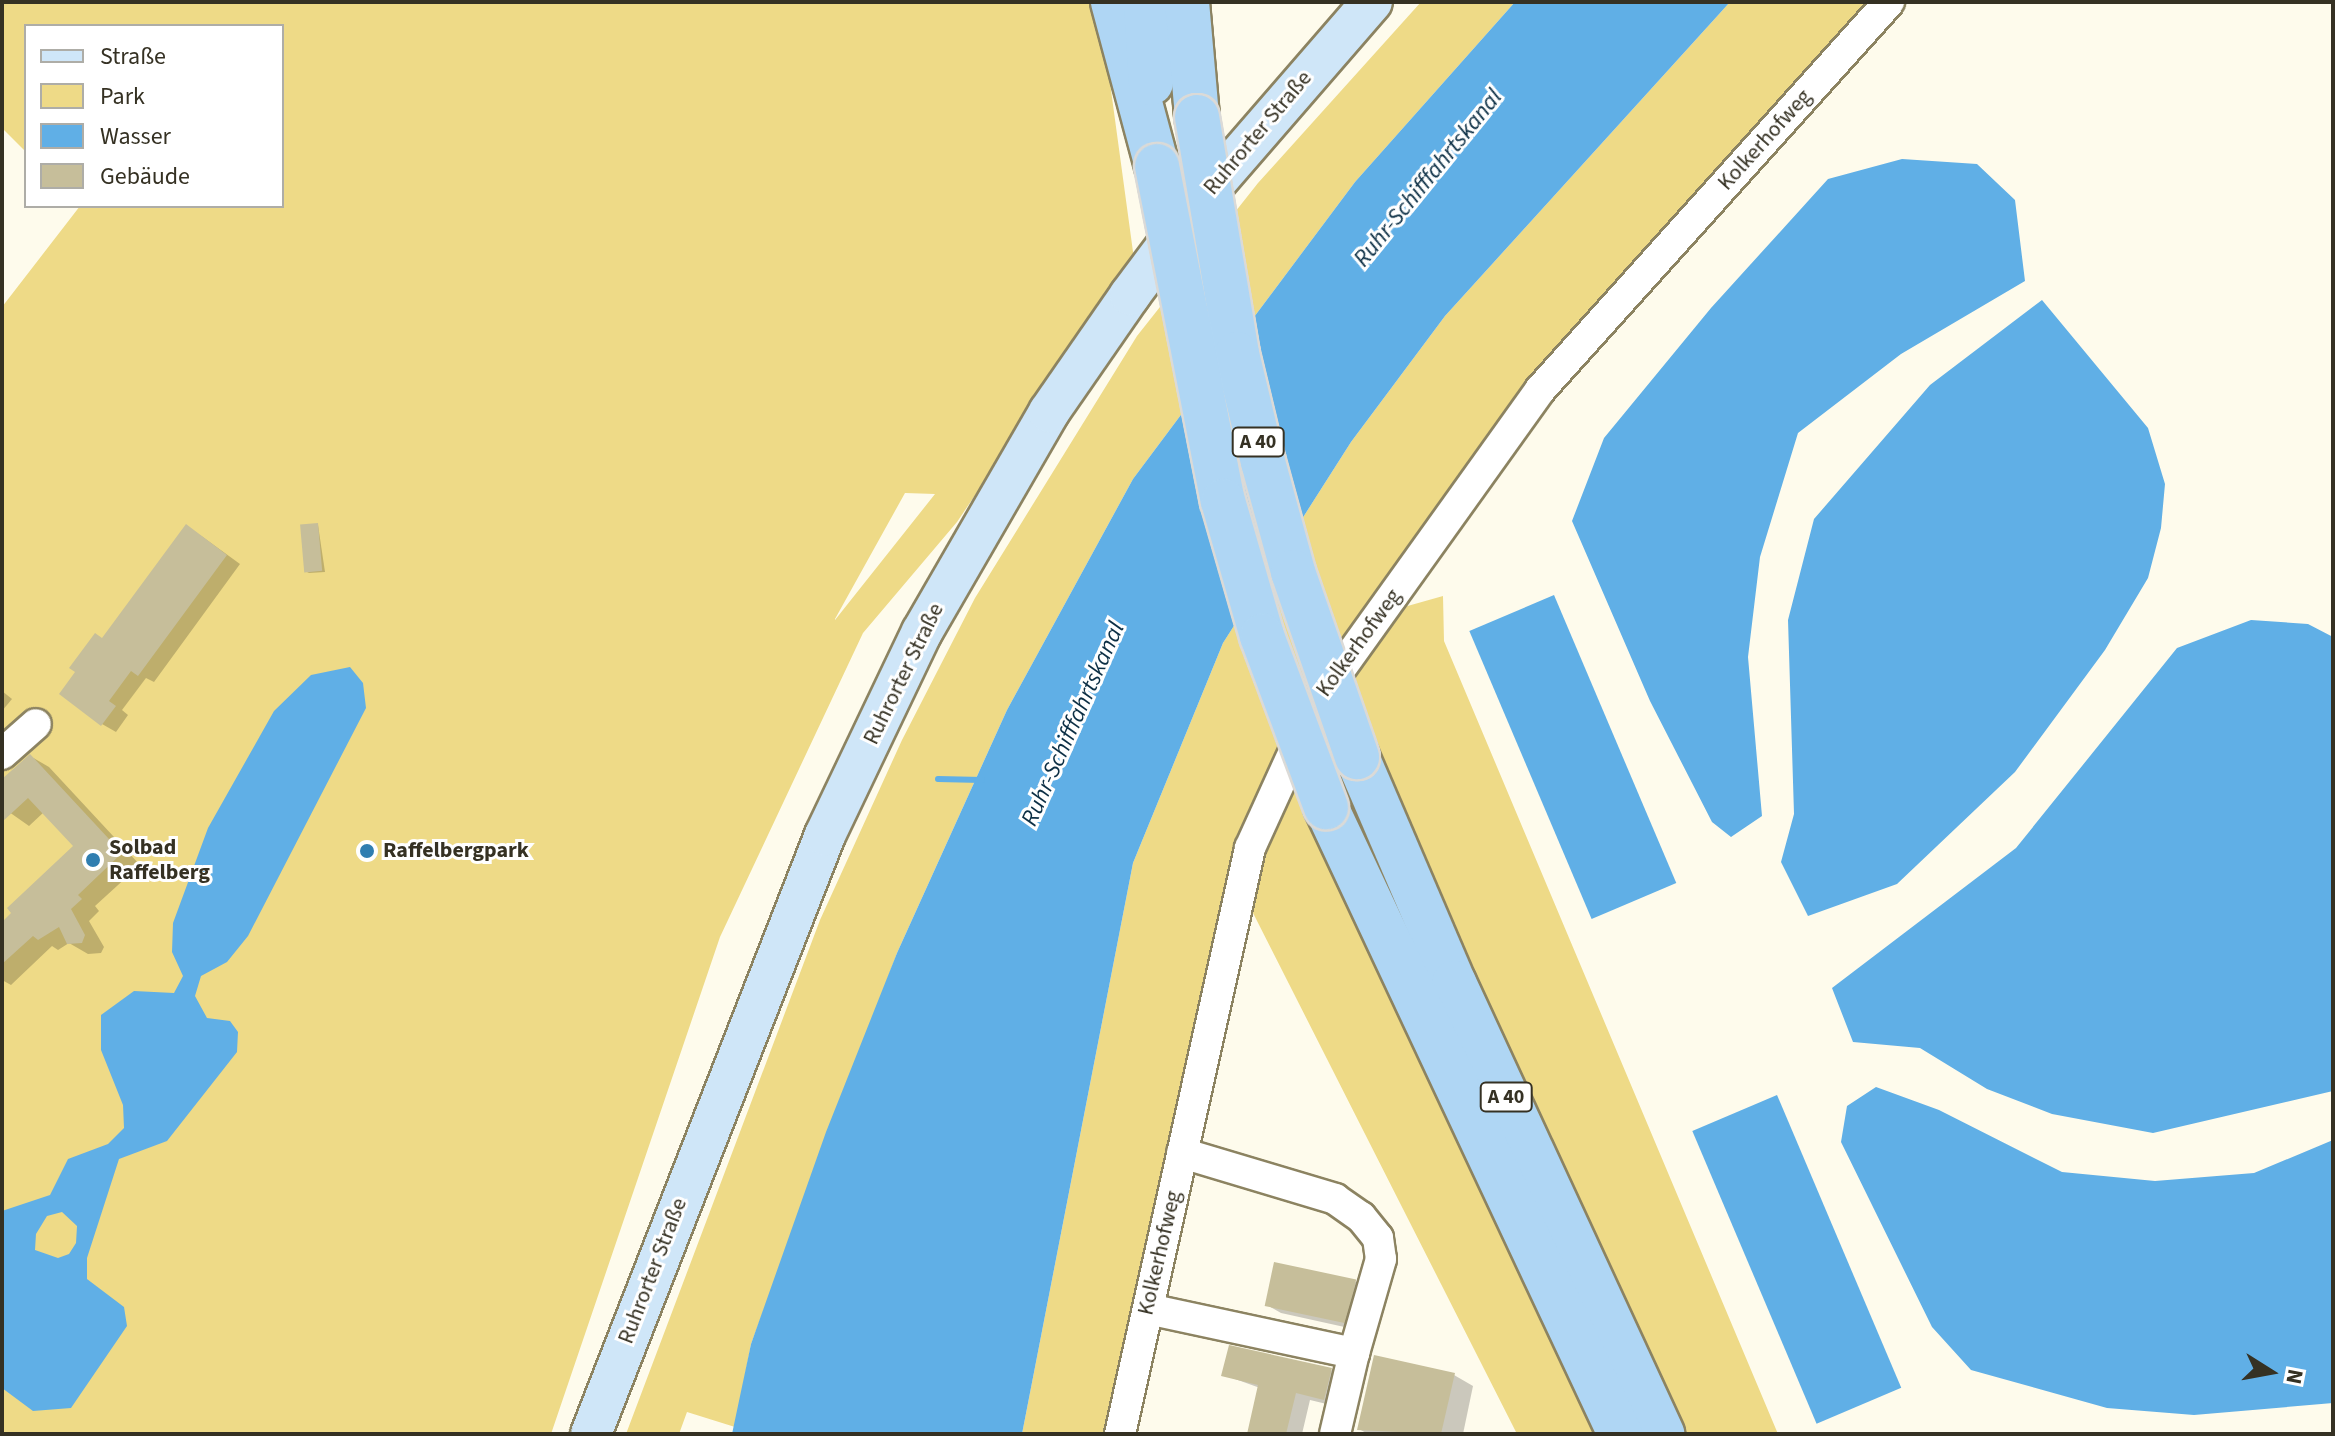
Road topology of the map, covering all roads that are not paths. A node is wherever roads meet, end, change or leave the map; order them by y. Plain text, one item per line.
1 (1113, 2) edge
2 (1146, 2) edge
3 (1187, 2) edge
4 (1372, 2) edge
5 (1889, 2) edge
6 (1157, 166) junction
7 (36, 724) dead end
8 (2, 754) edge
9 (1182, 1153) junction
10 (1148, 1309) junction
11 (1354, 1353) junction
12 (591, 1434) edge
13 (1120, 1434) edge
14 (1335, 1434) edge
15 (1620, 1434) edge
16 (1662, 1434) edge

1 - 6 highway
2 - 6 highway, A 40
3 - 16 highway, A 40, bridge
4 - 12 main road, Ruhrorter Straße
5 - 9 street, Kolkerhofweg
6 - 15 highway, A 40, bridge
7 - 8 street
9 - 10 street, Kolkerhofweg
9 - 11 street
10 - 11 street
10 - 13 street, Kolkerhofweg
11 - 14 street

